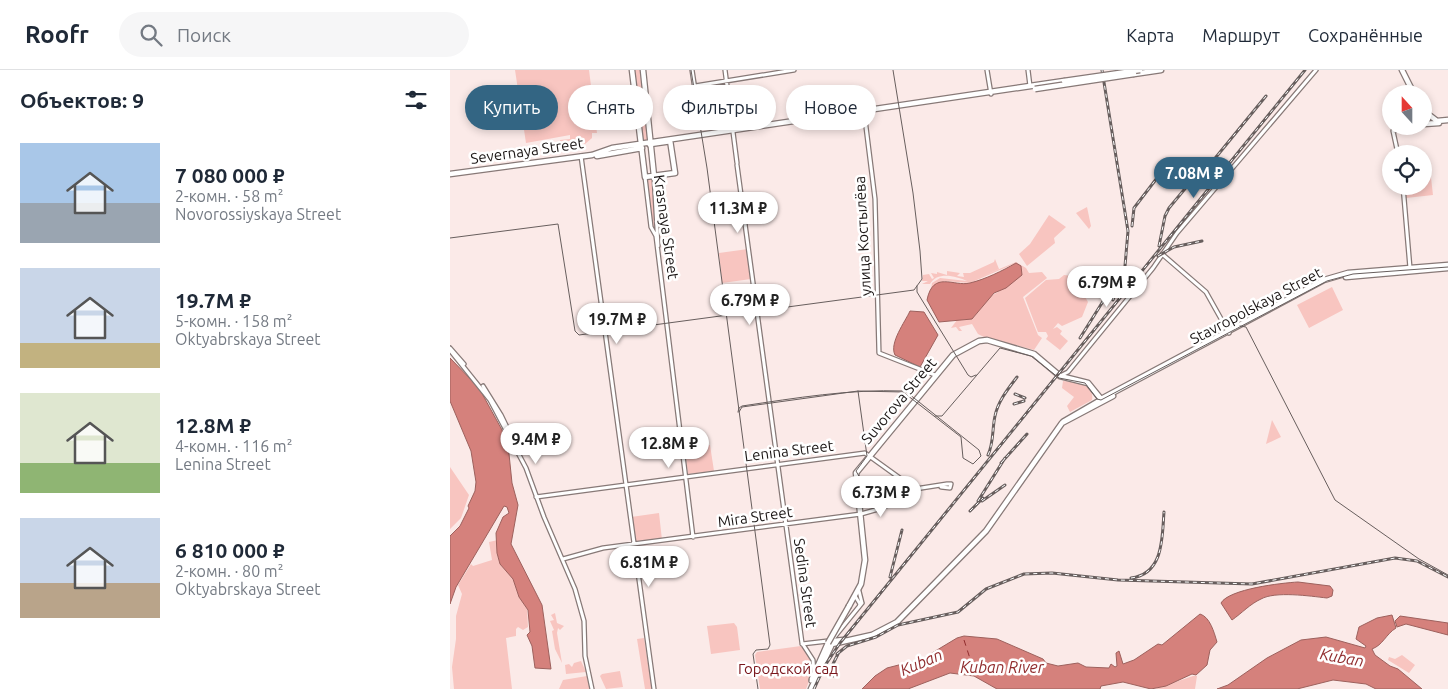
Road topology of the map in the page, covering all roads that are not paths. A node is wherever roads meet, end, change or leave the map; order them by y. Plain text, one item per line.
1 (632, 70) edge
2 (643, 70) edge
3 (692, 70) edge
4 (725, 70) edge
5 (794, 70) edge
6 (987, 70) edge
7 (1028, 70) edge
8 (1140, 70) edge
9 (1158, 70) edge
10 (1316, 70) edge
11 (1402, 70) edge
12 (727, 81) junction
13 (695, 85) edge
14 (701, 85) edge
15 (727, 85) edge
16 (1410, 85) edge
17 (1033, 87) junction
18 (990, 93) junction
19 (876, 110) edge
20 (1432, 118) edge
21 (1448, 121) edge
22 (786, 123) edge
23 (1432, 123) edge
24 (866, 130) edge
25 (734, 131) junction
26 (670, 141) junction
27 (651, 144) junction
28 (642, 146) junction
29 (1248, 150) junction
30 (1249, 156) dead end
31 (581, 157) junction
32 (450, 175) edge
33 (654, 176) junction
34 (645, 177) junction
35 (1405, 195) edge
36 (1163, 254) junction
37 (1448, 266) edge
38 (1410, 268) junction
39 (1229, 332) junction
40 (450, 349) edge
41 (1046, 364) junction
42 (924, 372) junction
43 (937, 375) junction
44 (933, 380) junction
45 (1099, 398) junction
46 (1088, 408) junction
47 (871, 455) junction
48 (778, 463) junction
49 (686, 475) junction
50 (626, 484) junction
51 (537, 496) junction
52 (860, 514) junction
53 (786, 524) junction
54 (694, 537) junction
55 (634, 545) junction
56 (563, 559) junction
57 (859, 591) junction
58 (858, 601) junction
59 (840, 631) junction
60 (840, 640) junction
61 (828, 641) junction
62 (802, 644) junction
63 (811, 644) junction
64 (821, 658) junction
65 (811, 681) junction
66 (592, 689) edge
67 (654, 689) edge
68 (810, 689) edge

1 - 28 main road, Krasnaya Street
2 - 27 main road, Krasnaya Street
3 - 13 main road
4 - 12 main road
5 - 12 main road
6 - 18 main road
7 - 17 main road
8 - 17 main road, Severnaya Street, bridge
9 - 17 main road, Severnaya Street, bridge
10 - 29 main road
10 - 36 main road
11 - 16 main road
12 - 14 main road
12 - 15 main road
17 - 18 main road, Severnaya Street
18 - 19 main road, Severnaya Street
20 - 21 main road
21 - 23 main road
22 - 25 main road, Severnaya Street
24 - 42 main road, улица Костылёва
25 - 26 main road, Severnaya Street
25 - 48 main road
26 - 27 main road, Severnaya Street
26 - 33 main road
27 - 28 main road, Severnaya Street
27 - 33 main road, Krasnaya Street
28 - 31 main road, Severnaya Street
28 - 31 main road, Severnaya Street
28 - 34 main road, Krasnaya Street
29 - 30 main road
29 - 36 main road
31 - 32 main road, Severnaya Street
31 - 50 main road
33 - 34 main road
33 - 49 main road, Krasnaya Street
34 - 49 main road, Krasnaya Street
35 - 38 main road
36 - 39 main road
36 - 41 main road
37 - 38 main road, Stavropolskaya Street
37 - 39 main road, Stavropolskaya Street
38 - 39 main road, Stavropolskaya Street
39 - 45 main road, Stavropolskaya Street
39 - 46 main road, Stavropolskaya Street
40 - 51 main road
41 - 43 main road, Suvorova Street
41 - 45 main road
42 - 43 main road
42 - 44 main road
43 - 44 main road, Suvorova Street
44 - 47 main road, Suvorova Street
45 - 46 main road, Stavropolskaya Street
45 - 60 main road, Stavropolskaya Street
46 - 60 main road, Stavropolskaya Street
47 - 48 main road, Lenina Street
47 - 52 main road, Suvorova Street
47 - 52 main road, Mira Street
48 - 49 main road, Lenina Street
48 - 53 main road, Sedina Street
49 - 50 main road, Lenina Street
49 - 54 main road, Krasnaya Street
50 - 51 main road, Lenina Street
50 - 55 main road
51 - 56 main road
52 - 53 main road, Mira Street
52 - 57 main road, Suvorova Street
52 - 58 main road, Suvorova Street
53 - 54 main road, Mira Street
53 - 62 main road, Sedina Street
54 - 55 main road, Mira Street
55 - 56 main road, Mira Street
55 - 67 main road
56 - 66 main road
57 - 58 main road, Suvorova Street
57 - 58 main road
58 - 59 main road
58 - 64 main road, Suvorova Street, bridge
59 - 60 main road
59 - 61 main road
60 - 61 main road, Stavropolskaya Street
60 - 68 main road
61 - 62 main road
61 - 63 main road
62 - 63 main road
62 - 65 main road, Sedina Street
63 - 64 main road
64 - 65 main road, Suvorova Street
64 - 68 main road, Suvorova Street
65 - 68 main road, Suvorova Street

